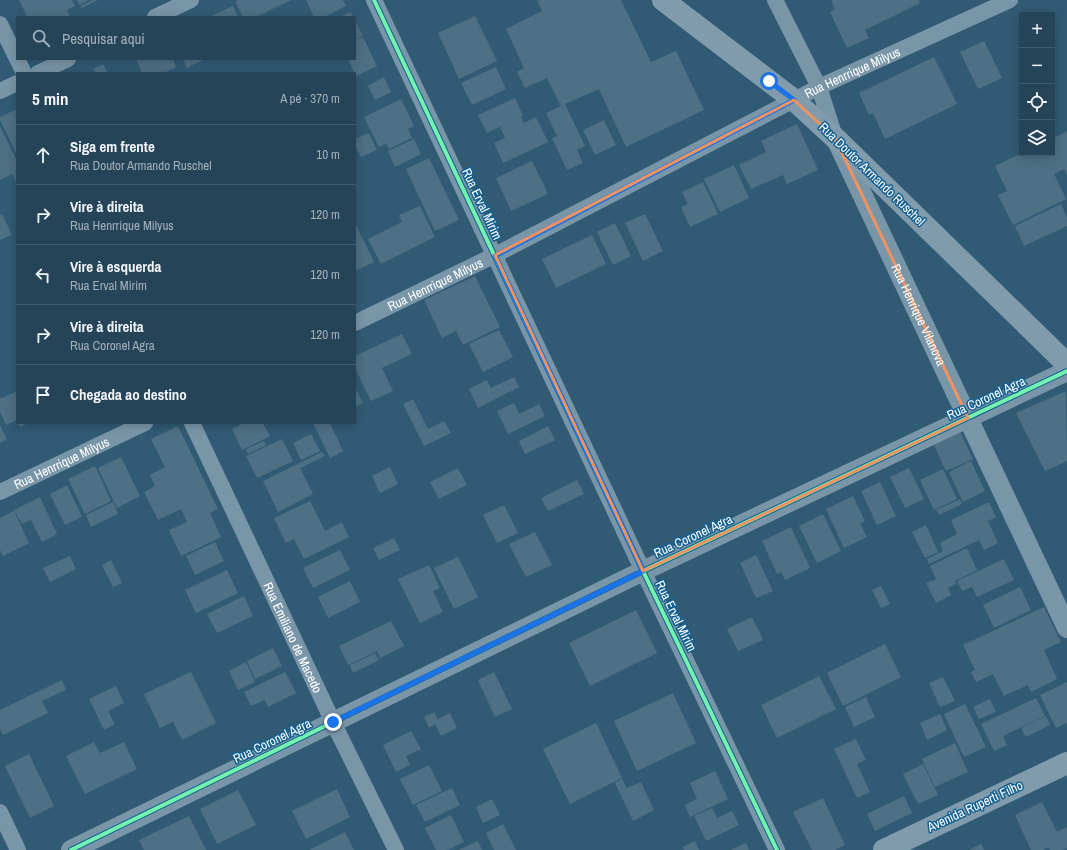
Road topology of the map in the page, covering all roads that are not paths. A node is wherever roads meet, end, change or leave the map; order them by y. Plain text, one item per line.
1 (191, 0) edge
2 (374, 0) edge
3 (663, 0) edge
4 (775, 0) edge
5 (1010, 0) edge
6 (157, 16) edge
7 (0, 24) edge
8 (16, 57) edge
9 (18, 60) edge
10 (66, 60) edge
11 (24, 72) edge
12 (40, 72) edge
13 (16, 83) edge
14 (819, 87) junction
15 (0, 91) edge
16 (794, 100) junction
17 (835, 138) junction
18 (495, 256) junction
19 (356, 323) edge
20 (1067, 364) edge
21 (1067, 371) edge
22 (968, 418) junction
23 (143, 424) edge
24 (192, 424) edge
25 (0, 492) edge
26 (643, 571) junction
27 (1067, 628) edge
28 (333, 722) junction
29 (1067, 763) edge
30 (0, 812) edge
31 (18, 850) edge
32 (71, 850) edge
33 (396, 850) edge
34 (777, 850) edge
35 (884, 850) edge

1 - 6 street
2 - 18 street, Rua Erval Mirim
3 - 16 main road, Rua Doutor Armando Ruschel
4 - 14 street, Rua Henrique Vilanova
5 - 14 street, Rua Henrrique Milyus
7 - 8 street
9 - 11 street
10 - 12 street
13 - 15 street
14 - 16 street, Rua Henrrique Milyus
14 - 17 street, Rua Henrique Vilanova
16 - 17 main road, Rua Doutor Armando Ruschel
16 - 18 street, Rua Henrrique Milyus
17 - 20 main road, Rua Doutor Armando Ruschel
17 - 22 street, Rua Henrique Vilanova
18 - 19 street, Rua Henrrique Milyus
18 - 26 street, Rua Erval Mirim
21 - 22 street, Rua Coronel Agra
22 - 26 street, Rua Coronel Agra
22 - 27 street, Rua Henrique Vilanova
23 - 25 street, Rua Henrrique Milyus
24 - 28 street, Rua Emiliano de Macedo
26 - 28 street, Rua Coronel Agra
26 - 34 street, Rua Erval Mirim
28 - 32 street, Rua Coronel Agra
28 - 33 street, Rua Emiliano de Macedo
29 - 35 main road, Avenida Ruperti Filho
30 - 31 street

